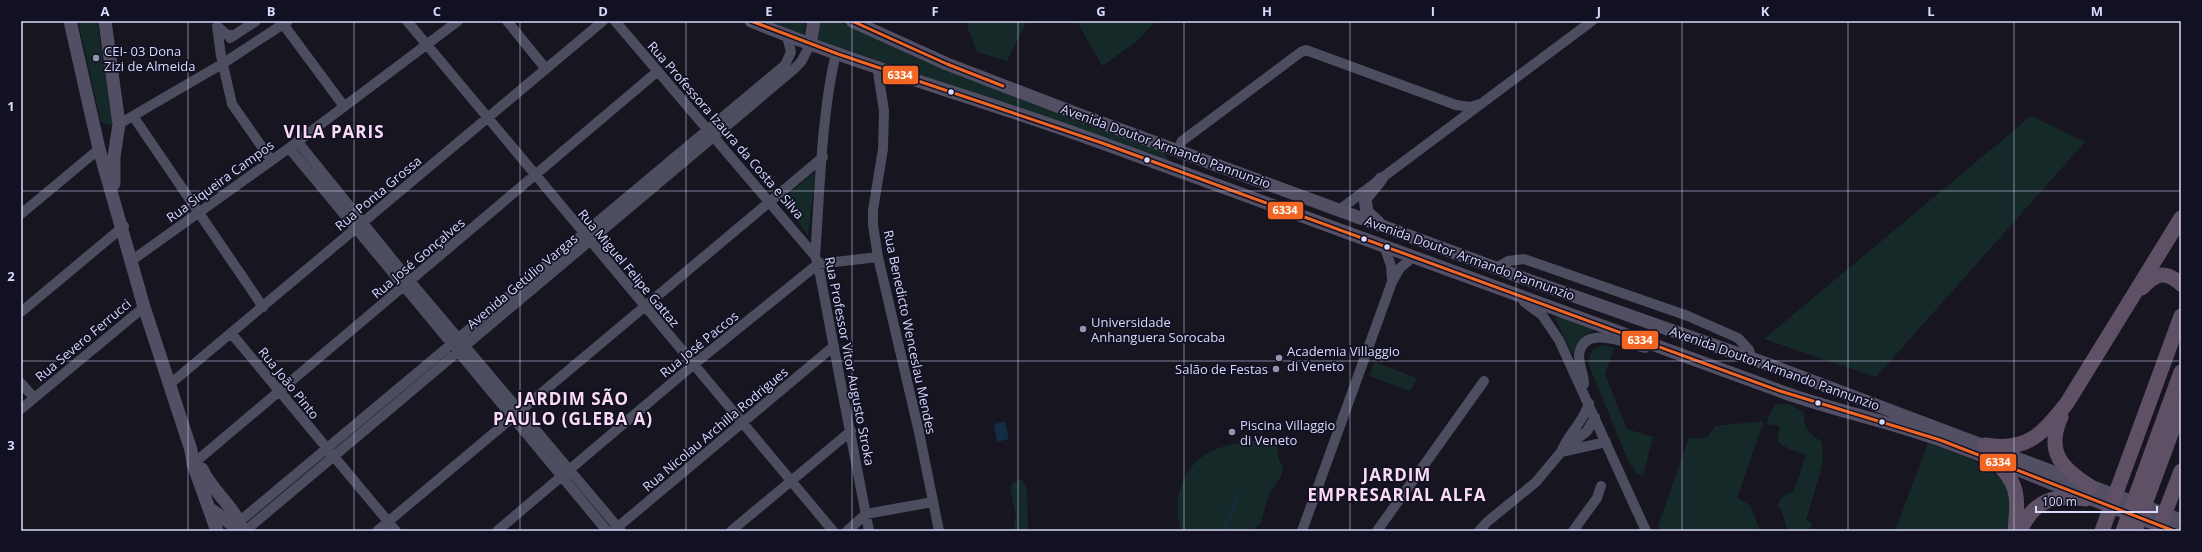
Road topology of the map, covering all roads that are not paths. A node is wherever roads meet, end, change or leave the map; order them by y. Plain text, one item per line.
1 (70, 21) edge
2 (105, 21) edge
3 (256, 21) edge
4 (407, 21) edge
5 (458, 21) edge
6 (507, 21) edge
7 (603, 21) edge
8 (616, 21) edge
9 (751, 21) edge
10 (814, 21) edge
11 (852, 21) edge
12 (1592, 21) edge
13 (217, 23) edge
14 (286, 23) edge
15 (234, 36) junction
16 (787, 36) junction
17 (426, 44) junction
18 (219, 45) junction
19 (810, 45) junction
20 (836, 53) junction
21 (222, 64) junction
22 (877, 66) junction
23 (546, 69) junction
24 (658, 71) junction
25 (1449, 102) junction
26 (1480, 104) junction
27 (343, 105) junction
28 (133, 116) junction
29 (487, 118) junction
30 (93, 123) junction
31 (119, 124) junction
32 (1450, 127) junction
33 (711, 132) junction
34 (299, 139) junction
35 (288, 148) junction
36 (99, 149) junction
37 (1177, 151) junction
38 (823, 156) junction
39 (271, 160) junction
40 (1174, 170) junction
41 (535, 176) junction
42 (1381, 179) junction
43 (770, 201) junction
44 (1339, 210) junction
45 (198, 212) junction
46 (21, 214) edge
47 (2181, 218) edge
48 (1307, 220) junction
49 (1380, 225) junction
50 (359, 226) junction
51 (123, 231) junction
52 (587, 238) junction
53 (1384, 245) junction
54 (1445, 248) junction
55 (1462, 255) junction
56 (878, 257) junction
57 (1412, 258) junction
58 (817, 260) junction
59 (131, 261) junction
60 (1435, 265) junction
61 (1496, 268) junction
62 (1457, 274) junction
63 (1392, 282) junction
64 (406, 284) junction
65 (2181, 284) edge
66 (1514, 295) junction
67 (2130, 300) junction
68 (262, 306) junction
69 (644, 306) junction
70 (2181, 306) edge
71 (144, 307) junction
72 (21, 312) edge
73 (2181, 316) edge
74 (231, 333) junction
75 (2171, 342) junction
76 (458, 345) junction
77 (834, 346) junction
78 (1752, 359) junction
79 (1693, 360) junction
80 (1767, 364) junction
81 (693, 365) junction
82 (1788, 372) junction
83 (2181, 372) edge
84 (1484, 381) dead end
85 (1757, 382) junction
86 (21, 383) edge
87 (170, 384) junction
88 (1778, 390) junction
89 (279, 391) junction
90 (1584, 392) junction
91 (34, 398) junction
92 (1589, 403) junction
93 (2067, 403) junction
94 (2181, 407) edge
95 (21, 409) edge
96 (516, 415) junction
97 (1595, 417) junction
98 (742, 423) junction
99 (851, 431) junction
100 (1604, 439) junction
101 (1985, 445) junction
102 (1561, 452) junction
103 (330, 453) junction
104 (194, 458) junction
105 (1993, 460) junction
106 (2181, 471) edge
107 (566, 474) junction
108 (791, 481) junction
109 (1601, 486) dead end
110 (2088, 493) junction
111 (933, 502) junction
112 (209, 508) junction
113 (866, 514) junction
114 (2181, 520) edge
115 (388, 522) junction
116 (239, 528) edge
117 (617, 530) edge
118 (217, 531) edge
119 (377, 531) edge
120 (396, 531) edge
121 (497, 531) edge
122 (607, 531) edge
123 (731, 531) edge
124 (833, 531) edge
125 (848, 531) edge
126 (869, 531) edge
127 (939, 531) edge
128 (1302, 531) edge
129 (1377, 531) edge
130 (1479, 531) edge
131 (1573, 531) edge
132 (1646, 531) edge
133 (2015, 531) edge
134 (2020, 531) edge
135 (2102, 531) edge
136 (2122, 531) edge
137 (2135, 531) edge
138 (2158, 531) edge
139 (2174, 531) edge

1 - 30 main road
2 - 31 main road
3 - 15 street
4 - 17 street, Rua Miguel Felipe Gattaz
5 - 17 street, Rua Siqueira Campos
6 - 23 street
7 - 23 street, Rua Ponta Grossa
8 - 24 street, Rua Professora Izaura da Costa e Silva
9 - 16 main road, Avenida Doutor Armando Pannunzio
10 - 19 main road
11 - 37 main road, Avenida Doutor Armando Pannunzio
12 - 26 street
13 - 15 street
13 - 18 street
14 - 21 street
14 - 27 street
15 - 18 street
16 - 19 main road, Avenida Doutor Armando Pannunzio
16 - 33 street, Avenida Getúlio Vargas
17 - 27 street, Rua Siqueira Campos
17 - 29 street, Rua Miguel Felipe Gattaz
18 - 21 street
19 - 20 main road, Avenida Doutor Armando Pannunzio
19 - 33 street, Avenida Getúlio Vargas
20 - 22 main road, Avenida Doutor Armando Pannunzio
20 - 38 street, Rua Professor Vitor Augusto Stroka
21 - 28 street
21 - 39 street
22 - 40 main road, Avenida Doutor Armando Pannunzio
22 - 56 street, Rua Benedicto Wenceslau Mendes
23 - 29 street, Rua Ponta Grossa
24 - 33 street, Rua Professora Izaura da Costa e Silva
24 - 41 street, Rua José Gonçalves
25 - 26 street
25 - 32 street
25 - 37 street
26 - 32 street
27 - 34 street, Rua Siqueira Campos
28 - 31 street
28 - 45 street
29 - 41 street, Rua Miguel Felipe Gattaz
29 - 50 street, Rua Ponta Grossa
30 - 31 main road
30 - 36 main road
31 - 36 main road
31 - 51 main road
32 - 42 street
33 - 43 street, Rua Professora Izaura da Costa e Silva
33 - 52 street, Avenida Getúlio Vargas
34 - 35 street, Rua Siqueira Campos
34 - 50 street
35 - 39 street, Rua Siqueira Campos
35 - 50 street
36 - 46 street
36 - 51 main road
37 - 40 main road
37 - 44 main road, Avenida Doutor Armando Pannunzio
38 - 43 street
38 - 58 street, Rua Professor Vitor Augusto Stroka
39 - 45 street, Rua Siqueira Campos
40 - 48 main road, Avenida Doutor Armando Pannunzio
41 - 52 street, Rua Miguel Felipe Gattaz
41 - 64 street, Rua José Gonçalves
42 - 44 street
42 - 49 main road
43 - 58 street, Rua Professora Izaura da Costa e Silva
43 - 69 street
44 - 48 main road
44 - 49 main road, Avenida Doutor Armando Pannunzio
45 - 59 street, Rua Siqueira Campos
45 - 68 street
47 - 67 highway
48 - 53 main road, Avenida Doutor Armando Pannunzio
49 - 54 main road, Avenida Doutor Armando Pannunzio
50 - 64 street
50 - 68 street, Rua Ponta Grossa
51 - 59 main road
51 - 72 street
52 - 69 street, Rua Miguel Felipe Gattaz
52 - 76 street, Avenida Getúlio Vargas
53 - 57 main road, Avenida Doutor Armando Pannunzio
53 - 63 street
54 - 55 main road, Avenida Doutor Armando Pannunzio
54 - 60 main road
55 - 61 main road, Avenida Doutor Armando Pannunzio
55 - 62 main road
56 - 58 street
56 - 111 street, Rua Benedicto Wenceslau Mendes
57 - 60 main road, Avenida Doutor Armando Pannunzio
57 - 63 street
58 - 77 street, Rua Professor Vitor Augusto Stroka
58 - 81 street, Rua José Paccos
59 - 71 main road
60 - 62 main road, Avenida Doutor Armando Pannunzio
61 - 78 main road, Avenida Doutor Armando Pannunzio
61 - 78 street
62 - 66 main road, Avenida Doutor Armando Pannunzio
63 - 128 street
64 - 76 street
64 - 89 street, Rua José Gonçalves
65 - 67 highway
66 - 79 main road, Avenida Doutor Armando Pannunzio
66 - 90 street
67 - 93 highway
68 - 74 street, Rua Ponta Grossa
69 - 81 street, Rua Miguel Felipe Gattaz
69 - 96 street
70 - 75 highway
71 - 87 main road
71 - 91 street, Rua Severo Ferrucci
73 - 75 highway
74 - 87 street, Rua Ponta Grossa
74 - 89 street, Rua João Pinto
75 - 135 highway
76 - 96 street
76 - 103 street, Avenida Getúlio Vargas
77 - 98 street, Rua Nicolau Archilla Rodrigues
77 - 99 street, Rua Professor Vitor Augusto Stroka
78 - 80 main road, Avenida Doutor Armando Pannunzio
79 - 85 main road, Avenida Doutor Armando Pannunzio
79 - 90 street
80 - 82 main road, Avenida Doutor Armando Pannunzio
80 - 85 main road
81 - 98 street, Rua Miguel Felipe Gattaz
81 - 107 street, Rua José Paccos
82 - 88 main road
82 - 101 main road, Avenida Doutor Armando Pannunzio
83 - 136 highway
84 - 129 street
85 - 88 main road, Avenida Doutor Armando Pannunzio
86 - 91 street
87 - 104 main road
88 - 105 main road, Avenida Doutor Armando Pannunzio
89 - 103 street, Rua João Pinto
89 - 104 street, Rua José Gonçalves
90 - 92 street
91 - 95 street, Rua Severo Ferrucci
92 - 97 street
92 - 102 street
93 - 101 highway
93 - 110 highway
94 - 137 highway
96 - 107 street
96 - 115 street
97 - 100 street
97 - 102 street
98 - 108 street, Rua Miguel Felipe Gattaz
98 - 117 street, Rua Nicolau Archilla Rodrigues
99 - 108 street
99 - 113 street, Rua Professor Vitor Augusto Stroka
100 - 102 street
100 - 132 street
101 - 110 main road, Avenida Doutor Armando Pannunzio
102 - 130 street
103 - 115 street, Rua João Pinto
103 - 116 street, Avenida Getúlio Vargas
104 - 112 main road
104 - 116 main road
105 - 110 main road, Avenida Doutor Armando Pannunzio
105 - 133 highway
106 - 138 highway
107 - 117 street
107 - 121 street, Rua José Paccos
107 - 122 street
108 - 123 street
108 - 124 street, Rua Miguel Felipe Gattaz
109 - 131 street
110 - 114 main road
110 - 134 highway
110 - 139 main road
111 - 113 street
111 - 127 street, Rua Benedicto Wenceslau Mendes
112 - 116 main road
112 - 118 main road
113 - 125 street
113 - 126 street, Rua Professor Vitor Augusto Stroka
115 - 119 street
115 - 120 street, Rua João Pinto

